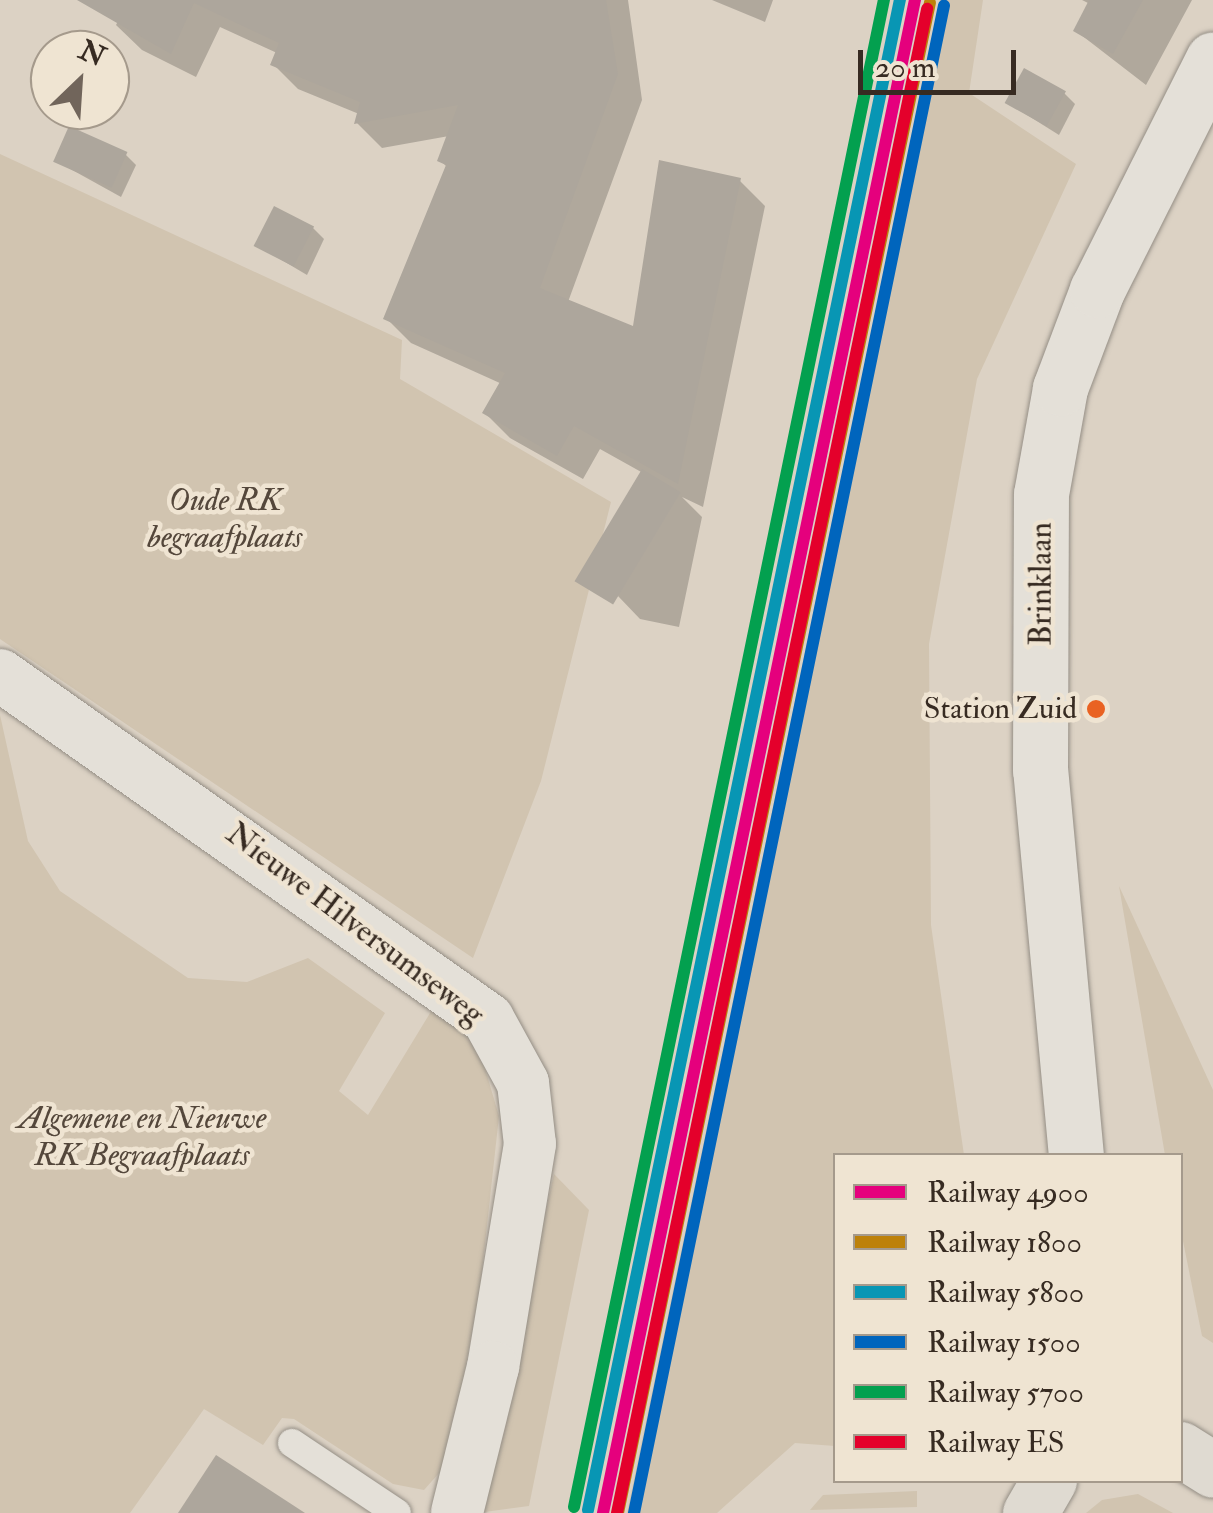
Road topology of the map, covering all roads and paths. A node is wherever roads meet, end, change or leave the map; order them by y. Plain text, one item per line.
1 (1213, 60) edge
2 (0, 675) edge
3 (1077, 1151) edge
4 (292, 1443) dead end
5 (1183, 1451) edge
6 (1213, 1470) edge
7 (1047, 1483) edge
8 (397, 1513) edge
9 (457, 1513) edge
10 (1030, 1513) edge

1 - 3 main road, Brinklaan
2 - 9 street, Nieuwe Hilversumseweg
4 - 8 lane
5 - 6 main road
7 - 10 main road

